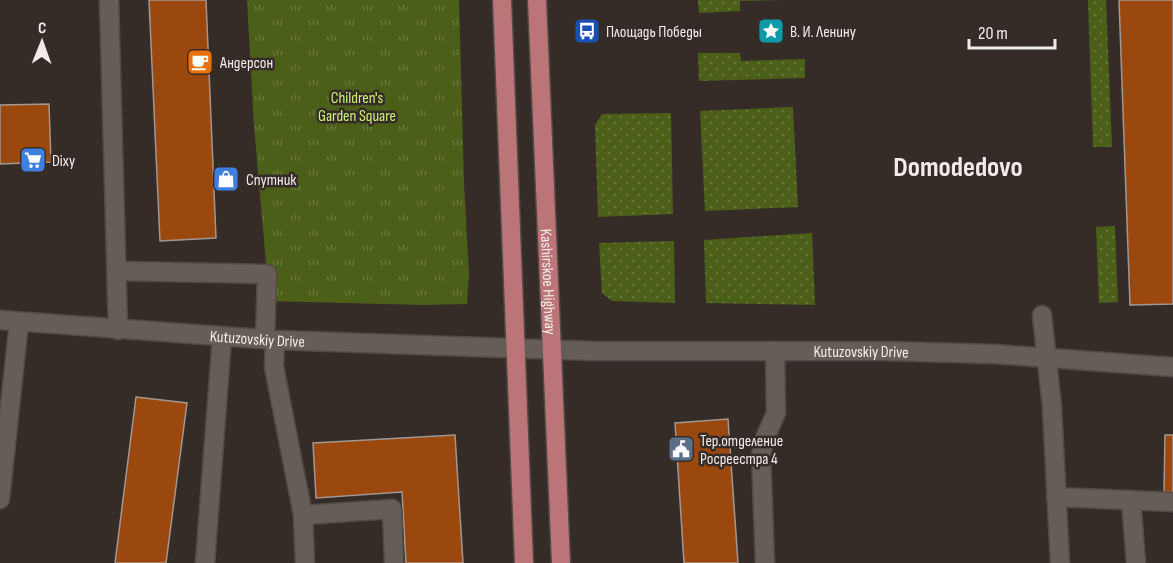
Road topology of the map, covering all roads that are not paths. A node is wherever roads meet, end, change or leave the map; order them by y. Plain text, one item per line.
1 (110, 0) edge
2 (502, 0) edge
3 (537, 0) edge
4 (117, 271) junction
5 (1042, 315) dead end
6 (0, 320) edge
7 (19, 322) junction
8 (118, 330) junction
9 (222, 337) junction
10 (270, 340) junction
11 (515, 348) junction
12 (551, 350) junction
13 (775, 351) junction
14 (1048, 358) junction
15 (1173, 367) edge
16 (1056, 497) junction
17 (0, 499) edge
18 (1131, 500) junction
19 (1173, 502) edge
20 (303, 515) junction
21 (205, 563) edge
22 (305, 563) edge
23 (394, 563) edge
24 (524, 563) edge
25 (561, 563) edge
26 (765, 563) edge
27 (1060, 563) edge
28 (1136, 563) edge

1 - 4 street
2 - 11 main road
3 - 12 main road, Kashirskoe Highway
4 - 8 street
4 - 10 street
5 - 14 street
6 - 7 street, Kutuzovskiy Drive
7 - 8 street, Kutuzovskiy Drive
7 - 17 street
8 - 9 street, Kutuzovskiy Drive
9 - 10 street, Kutuzovskiy Drive
9 - 21 street
10 - 11 street, Kutuzovskiy Drive
10 - 20 street
11 - 12 street, Kutuzovskiy Drive
11 - 24 main road
12 - 13 street, Kutuzovskiy Drive
12 - 25 main road, Kashirskoe Highway
13 - 14 street, Kutuzovskiy Drive
13 - 26 street
14 - 15 street, Kutuzovskiy Drive
14 - 16 street
16 - 18 street
16 - 27 street
18 - 19 street
18 - 28 street
20 - 22 street
20 - 23 street

